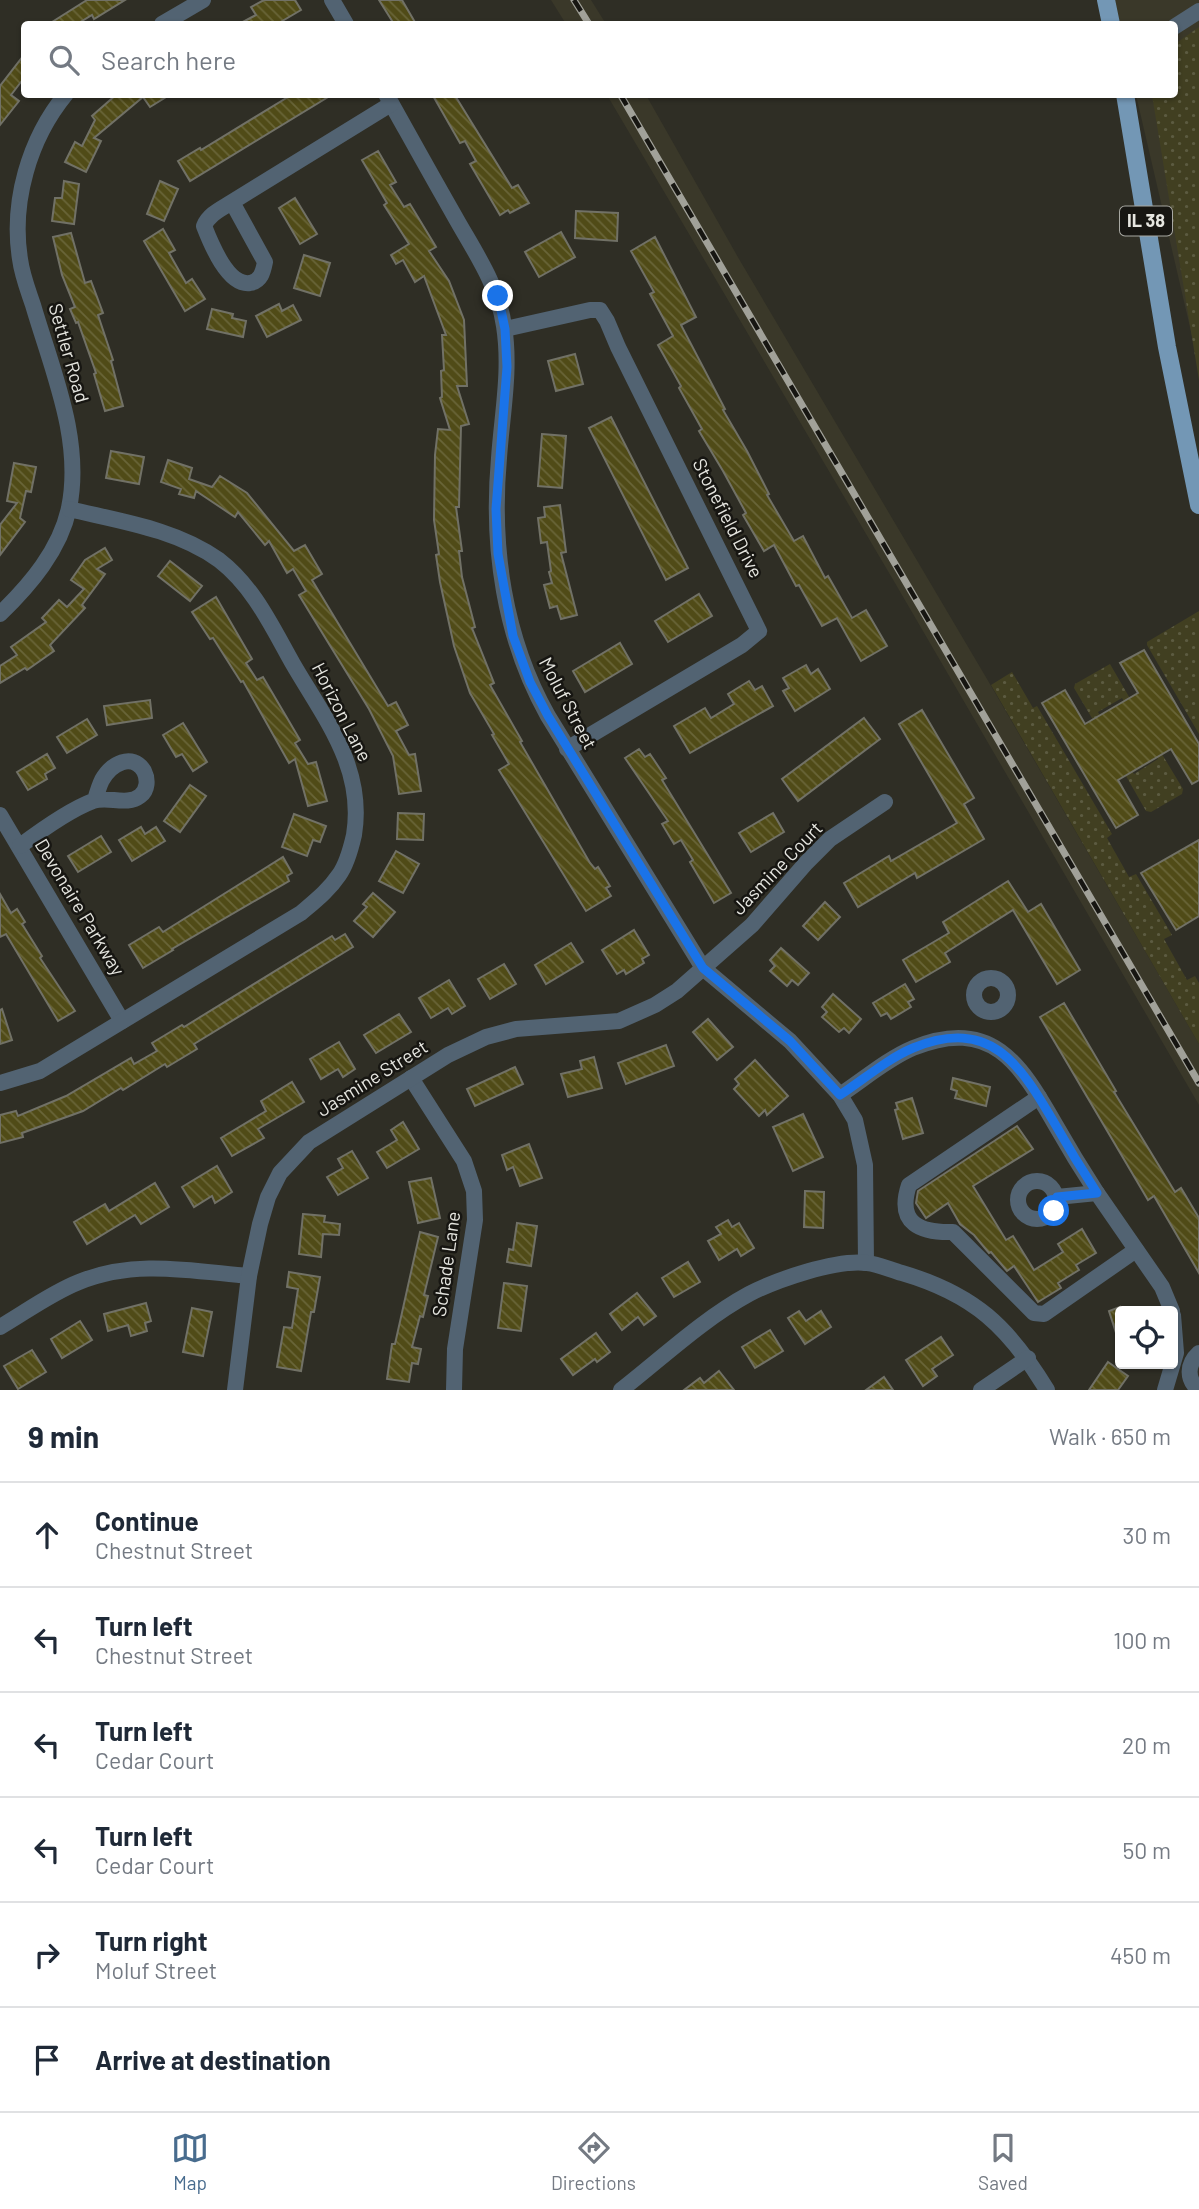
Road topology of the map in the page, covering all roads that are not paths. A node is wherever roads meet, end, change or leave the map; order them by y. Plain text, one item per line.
1 (203, 0) edge
2 (332, 0) edge
3 (1106, 0) edge
4 (1199, 11) edge
5 (167, 21) edge
6 (344, 21) edge
7 (1110, 21) edge
8 (1178, 24) edge
9 (63, 98) edge
10 (1126, 98) edge
11 (388, 99) edge
12 (232, 202) junction
13 (505, 329) junction
14 (1199, 505) edge
15 (68, 509) junction
16 (0, 614) edge
17 (568, 749) junction
18 (95, 800) dead end
19 (885, 802) dead end
20 (0, 815) edge
21 (20, 846) junction
22 (703, 968) junction
23 (987, 1013) dead end
24 (122, 1021) junction
25 (981, 1042) junction
26 (411, 1077) junction
27 (0, 1083) edge
28 (840, 1095) junction
29 (1039, 1097) junction
30 (1097, 1193) junction
31 (1057, 1197) dead end
32 (1136, 1250) junction
33 (866, 1263) junction
34 (249, 1276) junction
35 (1169, 1306) edge
36 (0, 1327) edge
37 (1178, 1342) edge
38 (1199, 1353) edge
39 (1028, 1358) junction
40 (1182, 1365) edge
41 (235, 1390) edge
42 (454, 1390) edge
43 (621, 1390) edge
44 (981, 1390) edge
45 (1047, 1390) edge
46 (1165, 1390) edge
47 (1199, 1390) edge

1 - 5 street
2 - 6 street
3 - 7 main road
4 - 8 street
9 - 15 street, Settler Road
10 - 14 main road, IL 38
11 - 12 street
11 - 13 street, Moluf Street
12 - 12 street
13 - 17 street, Moluf Street
13 - 17 street, Stonefield Drive
15 - 16 street, Settler Road
15 - 24 street, Horizon Lane
17 - 22 street, Moluf Street
18 - 21 street
19 - 22 street, Jasmine Court
20 - 21 street, Devonaire Parkway
21 - 24 street, Devonaire Parkway
22 - 26 street, Jasmine Street
22 - 28 street, Moluf Street
23 - 25 street
24 - 27 street, Horizon Lane
25 - 28 street
25 - 29 street
26 - 34 street, Jasmine Street
26 - 42 street, Schade Lane
28 - 33 street, Moluf Street
29 - 30 street
29 - 32 street
30 - 31 street
30 - 32 street
32 - 35 street
33 - 39 street
33 - 43 street
34 - 36 street
34 - 41 street, Jasmine Street
37 - 40 street
38 - 40 street
39 - 44 street
39 - 45 street
40 - 46 street
40 - 47 street

